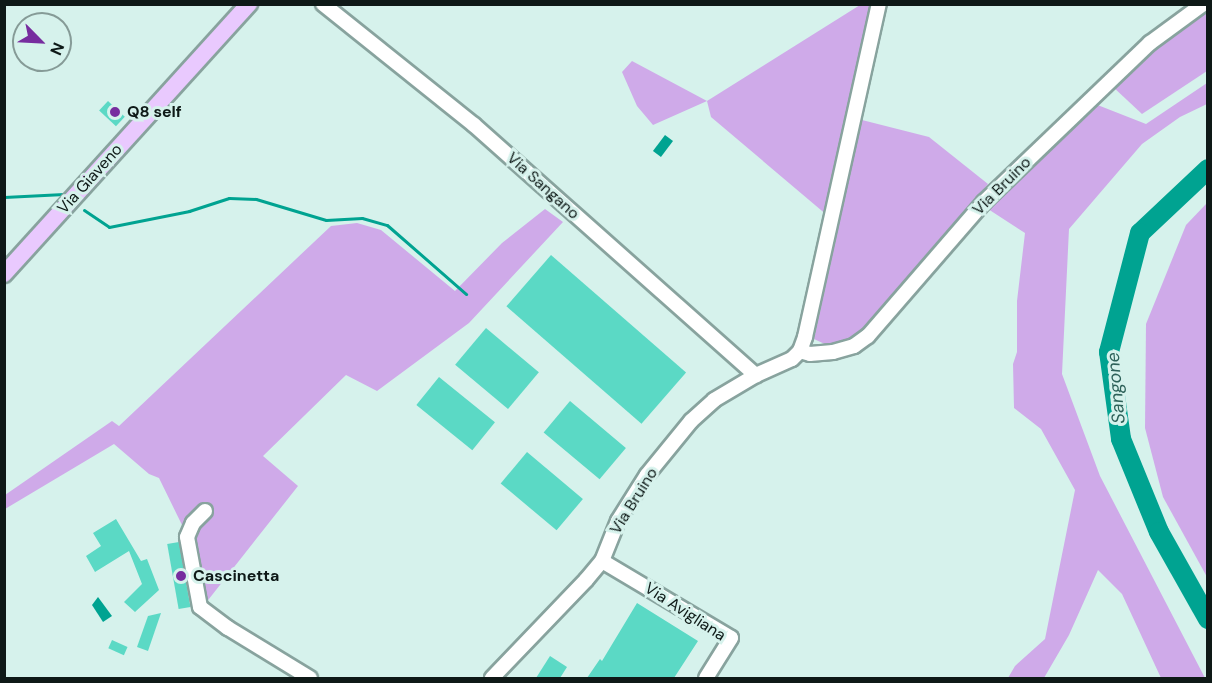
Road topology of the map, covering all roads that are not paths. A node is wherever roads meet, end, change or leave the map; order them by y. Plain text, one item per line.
1 (249, 4) edge
2 (323, 4) edge
3 (879, 4) edge
4 (1203, 4) edge
5 (4, 274) edge
6 (800, 351) junction
7 (756, 375) junction
8 (204, 511) dead end
9 (602, 561) junction
10 (310, 678) edge
11 (492, 678) edge
12 (706, 678) edge

1 - 5 main road, Via Giaveno
2 - 7 street, Via Sangano
3 - 6 street
4 - 6 street, Via Bruino
6 - 7 street, Via Bruino
7 - 9 street, Via Bruino
8 - 10 street
9 - 11 street, Via Bruino
9 - 12 street, Via Avigliana

